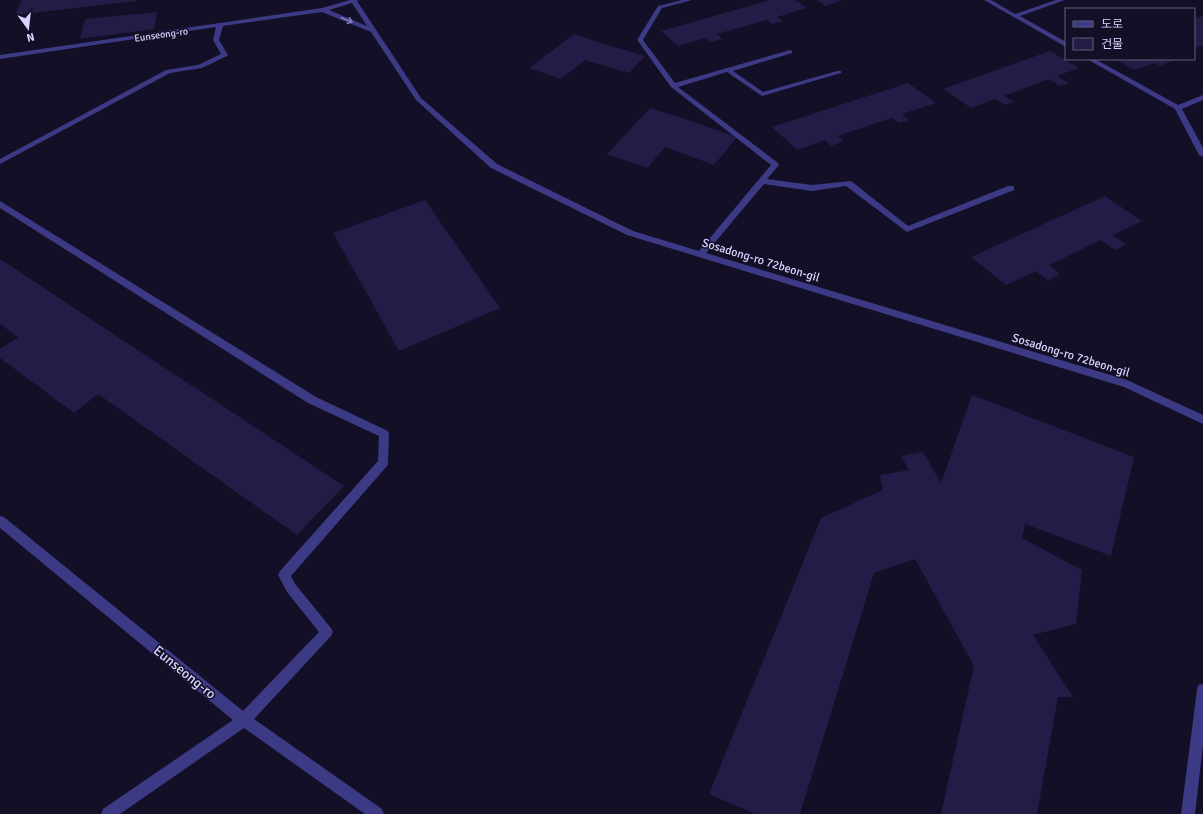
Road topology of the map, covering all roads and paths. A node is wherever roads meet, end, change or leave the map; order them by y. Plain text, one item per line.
1 (355, 0) edge
2 (689, 0) edge
3 (987, 0) edge
4 (1062, 0) edge
5 (323, 10) junction
6 (1014, 16) junction
7 (218, 26) junction
8 (372, 30) junction
9 (1065, 44) edge
10 (790, 52) dead end
11 (0, 57) edge
12 (1092, 60) edge
13 (728, 70) junction
14 (839, 72) dead end
15 (672, 86) junction
16 (1203, 97) edge
17 (1178, 108) junction
18 (1203, 155) edge
19 (0, 162) edge
20 (762, 181) junction
21 (1011, 188) dead end
22 (0, 204) edge
23 (700, 255) junction
24 (1203, 420) edge
25 (0, 521) edge
26 (1203, 690) edge
27 (244, 720) junction
28 (108, 814) edge
29 (377, 814) edge
30 (1188, 814) edge

1 - 5 street, Sosadong-ro 72beon-gil
1 - 8 street, Sosadong-ro 72beon-gil
2 - 15 street
3 - 6 street
4 - 6 street
5 - 7 street, Eunseong-ro
5 -> 8 street
6 - 9 street
7 - 11 street, Eunseong-ro
7 - 19 street
8 - 23 street, Sosadong-ro 72beon-gil
10 - 13 street
12 - 17 street
13 - 14 street
13 - 15 street
15 - 20 street
16 - 17 street
17 - 18 street
20 - 21 street
20 - 23 street
22 - 27 street
23 - 24 street, Sosadong-ro 72beon-gil
25 - 27 street, Eunseong-ro
26 - 30 street
27 - 28 street
27 - 29 street, Eunseong-ro

